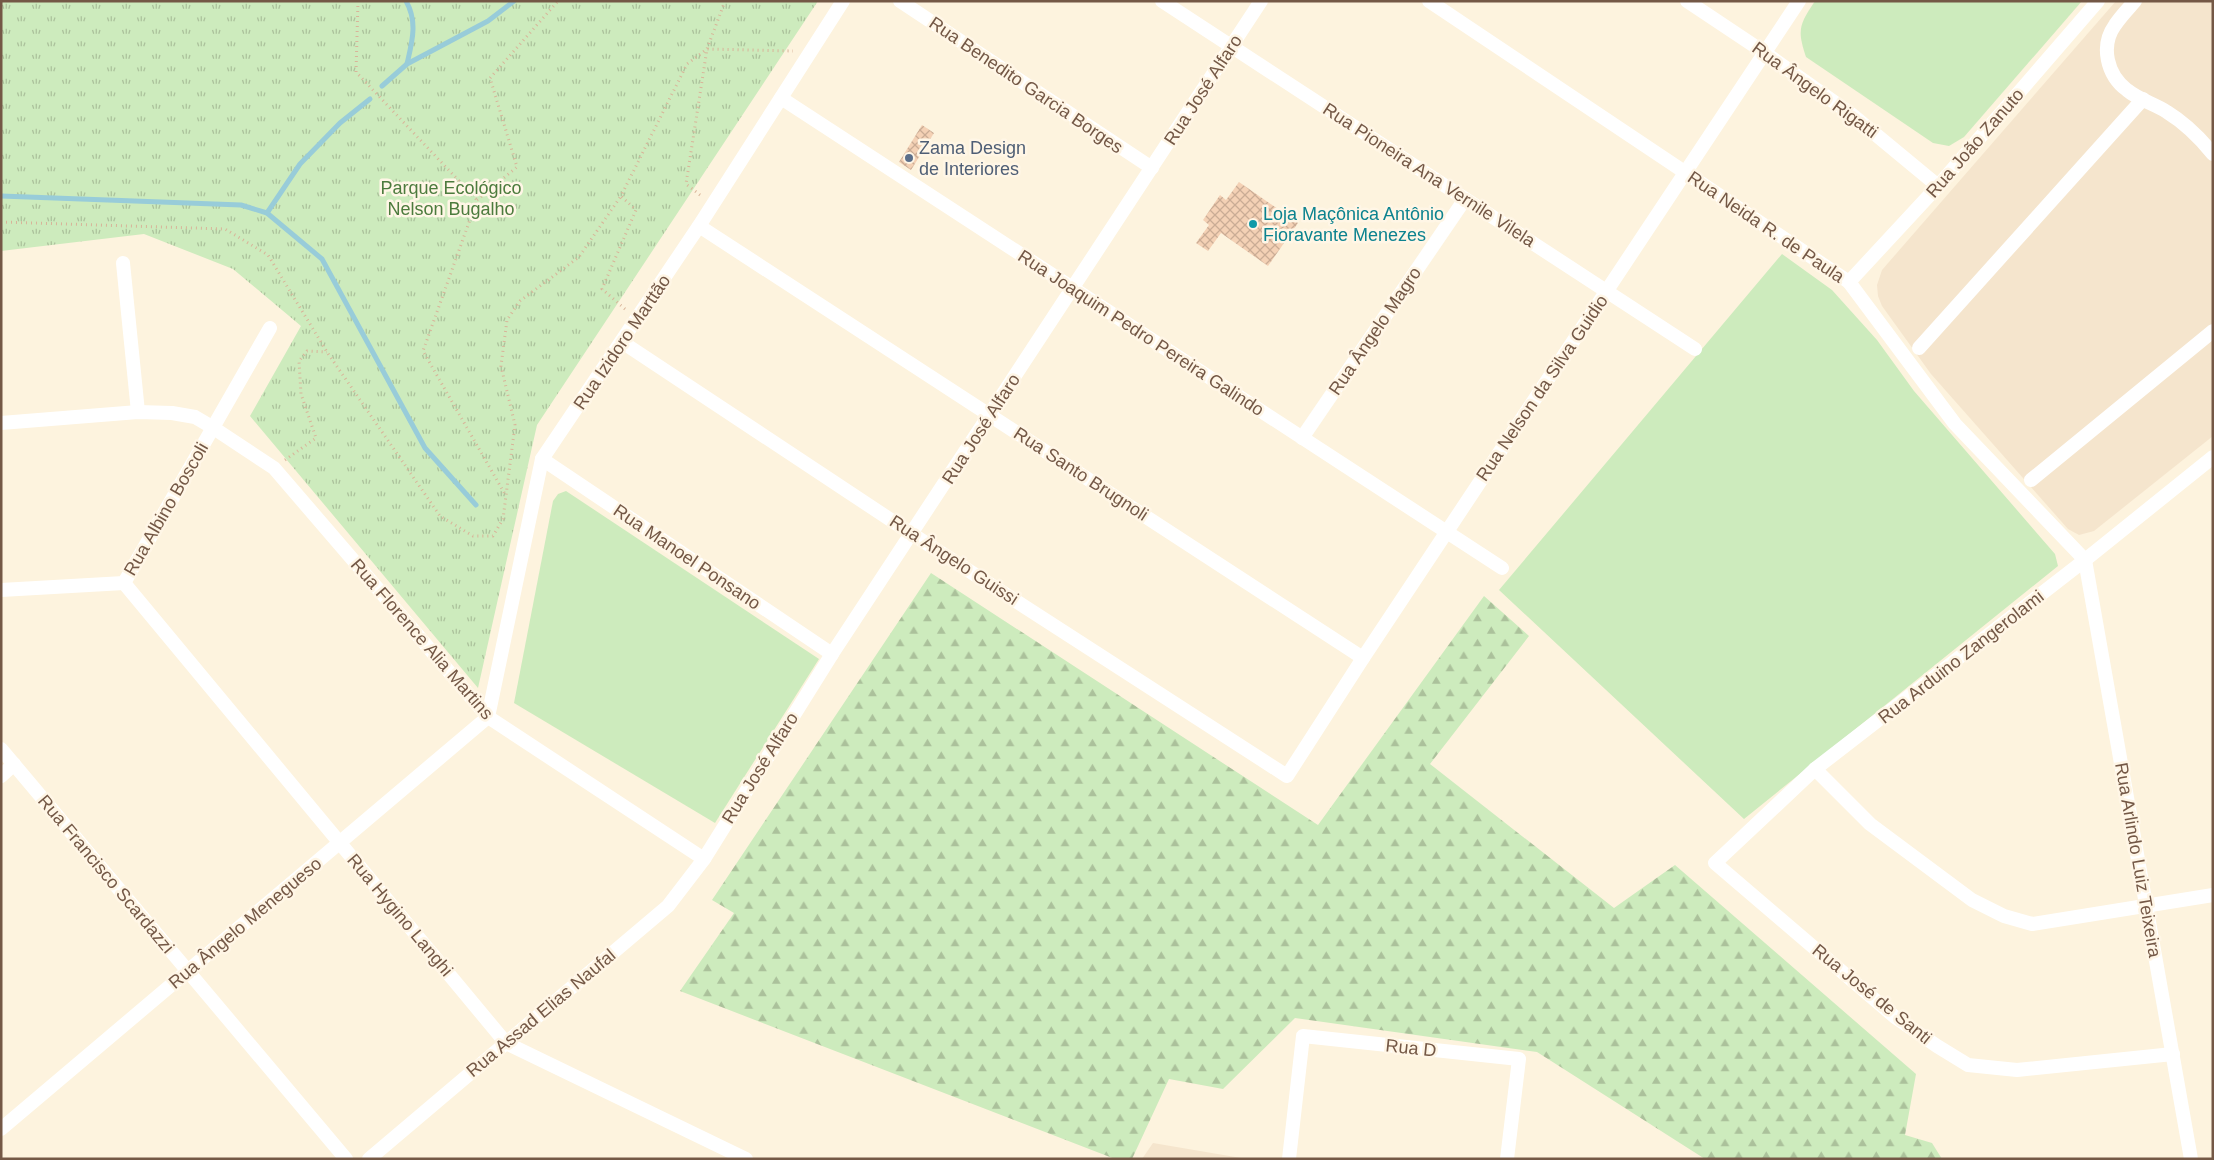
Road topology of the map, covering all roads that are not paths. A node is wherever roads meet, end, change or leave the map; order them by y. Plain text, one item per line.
1 (843, 1) edge
2 (900, 1) edge
3 (1162, 1) edge
4 (1262, 1) edge
5 (1430, 1) edge
6 (1687, 1) edge
7 (1799, 1) edge
8 (2098, 1) edge
9 (2135, 1) edge
10 (1232, 46) junction
11 (1765, 53) junction
12 (781, 98) junction
13 (2144, 99) junction
14 (2213, 154) edge
15 (1152, 168) junction
16 (1686, 172) junction
17 (1938, 186) junction
18 (1465, 199) junction
19 (700, 226) junction
20 (123, 263) dead end
21 (1849, 282) junction
22 (1073, 289) junction
23 (1607, 291) junction
24 (270, 328) dead end
25 (2213, 331) edge
26 (622, 342) junction
27 (1919, 348) dead end
28 (1695, 349) dead end
29 (138, 412) junction
30 (990, 415) junction
31 (1, 423) edge
32 (212, 427) junction
33 (1302, 438) junction
34 (2213, 457) edge
35 (542, 459) junction
36 (2031, 480) dead end
37 (1446, 532) junction
38 (912, 534) junction
39 (2085, 560) junction
40 (1502, 568) dead end
41 (124, 583) junction
42 (1, 590) edge
43 (832, 654) junction
44 (1363, 658) junction
45 (488, 718) junction
46 (1, 749) edge
47 (14, 764) junction
48 (1814, 769) junction
49 (1, 776) edge
50 (1287, 776) joint
51 (340, 842) junction
52 (704, 859) junction
53 (1715, 863) joint
54 (2213, 895) edge
55 (2146, 906) junction
56 (188, 971) junction
57 (506, 1042) junction
58 (2173, 1054) junction
59 (1, 1129) edge
60 (346, 1159) edge
61 (369, 1159) edge
62 (746, 1159) edge
63 (1289, 1159) edge
64 (1507, 1159) edge
65 (2191, 1159) edge

1 - 12 street, Rua Izidoro Marttão
2 - 15 street, Rua Benedito Garcia Borges
3 - 10 street, Rua Pioneira Ana Vernile Vilela
4 - 10 street, Rua José Alfaro
5 - 16 street, Rua Neida R. de Paula
6 - 11 street, Rua Ângelo Rigatti
7 - 11 street, Rua Nelson da Silva Guidio
8 - 17 street, Rua João Zanuto
9 - 13 street
10 - 15 street, Rua José Alfaro
10 - 18 street, Rua Pioneira Ana Vernile Vilela
11 - 16 street, Rua Nelson da Silva Guidio
11 - 17 street, Rua Ângelo Rigatti
12 - 19 street, Rua Izidoro Marttão
12 - 22 street, Rua Joaquim Pedro Pereira Galindo
13 - 14 street
13 - 27 street
15 - 22 street, Rua José Alfaro
16 - 21 street, Rua Neida R. de Paula
16 - 23 street, Rua Nelson da Silva Guidio
17 - 21 street, Rua João Zanuto
18 - 23 street, Rua Pioneira Ana Vernile Vilela
18 - 33 street, Rua Ângelo Magro
19 - 26 street, Rua Izidoro Marttão
19 - 30 street, Rua Santo Brugnoli
20 - 29 street
21 - 39 street, Rua Neida R. de Paula
22 - 30 street, Rua José Alfaro
22 - 33 street, Rua Joaquim Pedro Pereira Galindo
23 - 28 street, Rua Pioneira Ana Vernile Vilela
23 - 37 street, Rua Nelson da Silva Guidio
24 - 32 street, Rua Albino Boscoli
25 - 36 street
26 - 35 street, Rua Izidoro Marttão
26 - 38 street, Rua Ângelo Guissi
29 - 31 street, Rua Florence Alia Martins
29 - 32 street, Rua Florence Alia Martins
30 - 38 street, Rua José Alfaro
30 - 44 street, Rua Santo Brugnoli
32 - 41 street, Rua Albino Boscoli
32 - 45 street, Rua Florence Alia Martins
33 - 37 street, Rua Joaquim Pedro Pereira Galindo
34 - 39 street, Rua Arduino Zangerolami
35 - 43 street, Rua Manoel Ponsano
35 - 45 street, Rua Izidoro Marttão
37 - 40 street, Rua Joaquim Pedro Pereira Galindo
37 - 44 street, Rua Nelson da Silva Guidio
38 - 43 street, Rua José Alfaro
38 - 50 street, Rua Ângelo Guissi
39 - 48 street, Rua Arduino Zangerolami
39 - 55 street, Rua Arlindo Luiz Teixeira
41 - 42 street, Rua Albino Boscoli
41 - 51 street, Rua Hygino Langhi
43 - 52 street, Rua José Alfaro
44 - 50 street, Rua Nelson da Silva Guidio
45 - 51 street, Rua Ângelo Menegueso
45 - 52 street, Rua Florence Alia Martins
46 - 47 street, Rua Francisco Scardazzi
47 - 49 street
47 - 56 street, Rua Francisco Scardazzi
48 - 53 street, Rua Arduino Zangerolami
48 - 55 street
51 - 56 street, Rua Ângelo Menegueso
51 - 57 street, Rua Hygino Langhi
52 - 57 street, Rua Assad Elias Naufal
53 - 58 street, Rua José de Santi
54 - 55 street
55 - 58 street, Rua Arlindo Luiz Teixeira
56 - 59 street, Rua Ângelo Menegueso
56 - 60 street, Rua Francisco Scardazzi
57 - 61 street, Rua Assad Elias Naufal
57 - 62 street, Rua Hygino Langhi
58 - 65 street, Rua Arlindo Luiz Teixeira
63 - 64 street, Rua D

